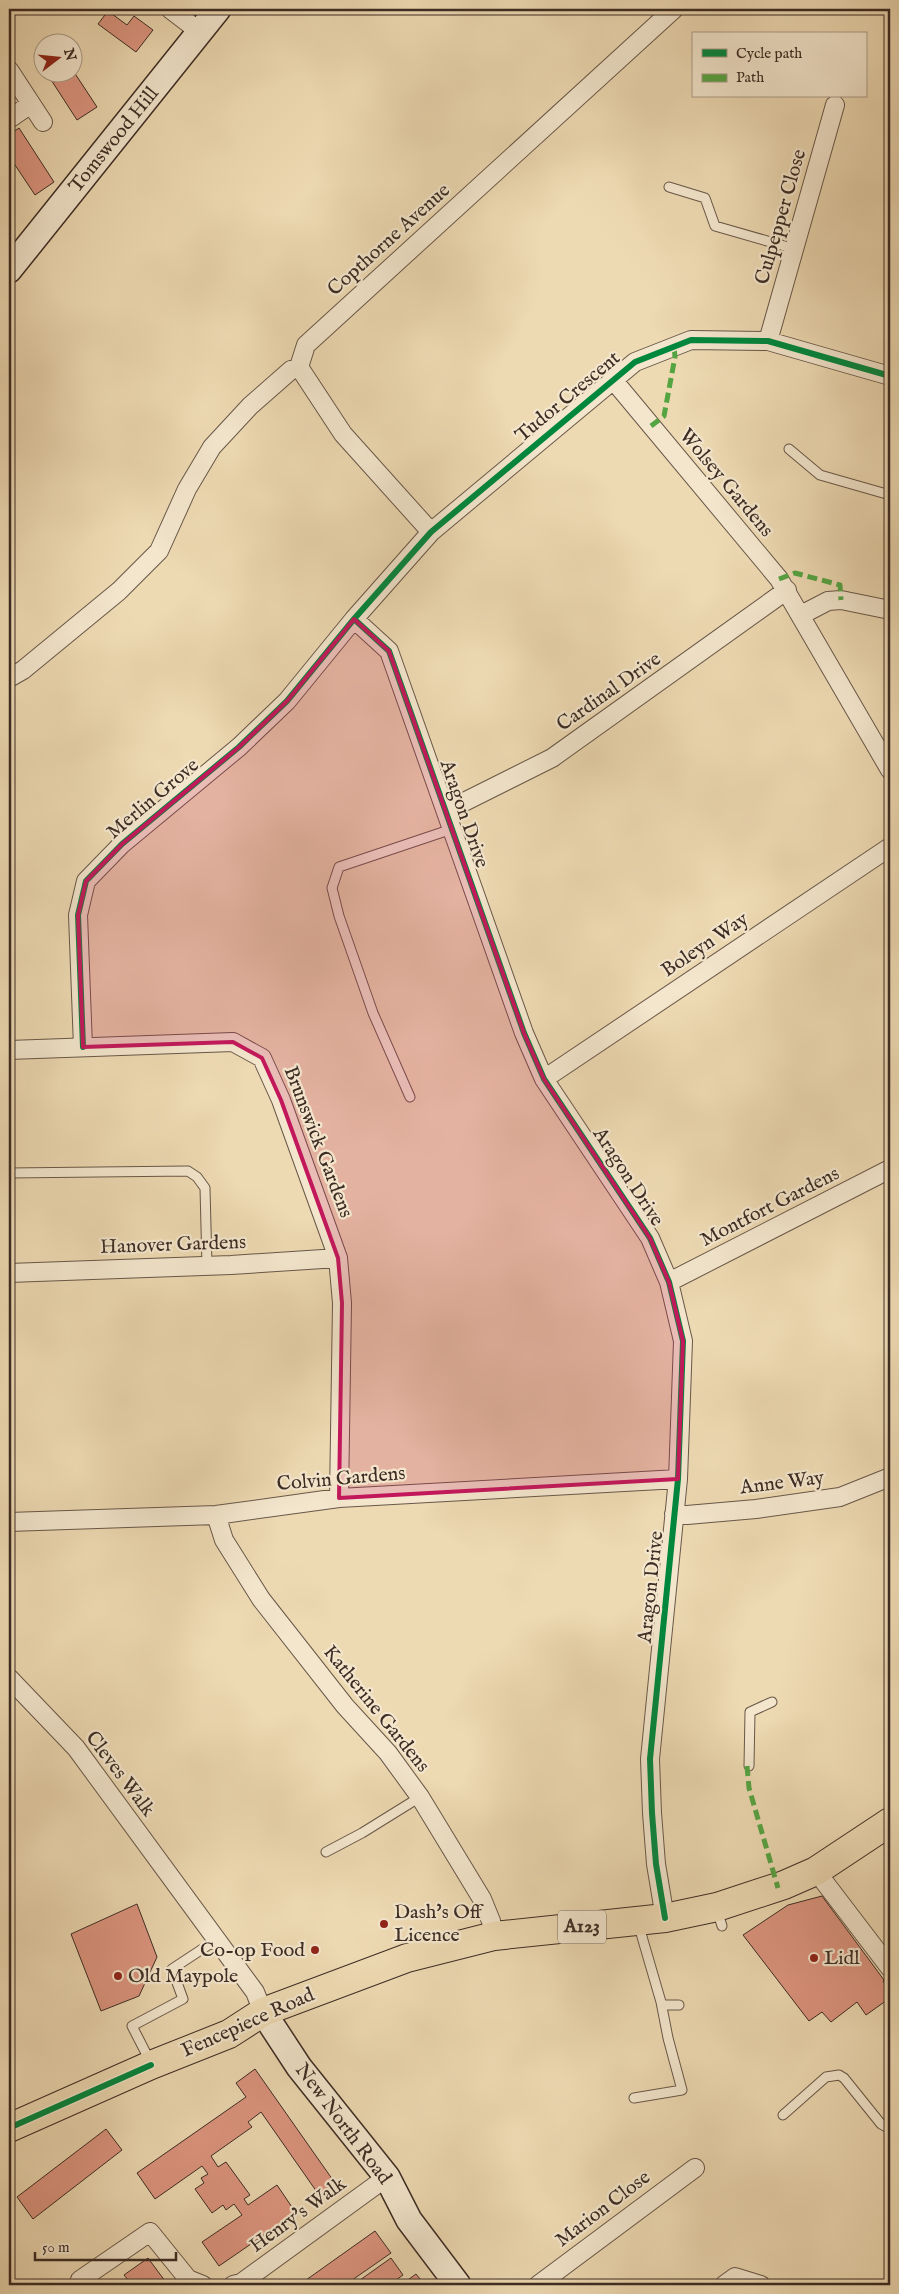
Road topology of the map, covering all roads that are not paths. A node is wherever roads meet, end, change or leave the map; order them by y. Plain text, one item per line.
1 (170, 9) edge
2 (218, 9) edge
3 (674, 9) edge
4 (200, 32) junction
5 (9, 70) edge
6 (31, 104) junction
7 (835, 105) dead end
8 (9, 119) edge
9 (43, 122) dead end
10 (669, 187) dead end
11 (795, 249) junction
12 (9, 270) edge
13 (768, 341) junction
14 (299, 367) junction
15 (890, 376) edge
16 (614, 381) junction
17 (789, 449) dead end
18 (890, 495) edge
19 (431, 532) junction
20 (786, 590) junction
21 (890, 610) edge
22 (801, 615) junction
23 (354, 619) junction
24 (9, 678) edge
25 (890, 770) edge
26 (446, 811) junction
27 (452, 829) junction
28 (890, 847) edge
29 (83, 1047) junction
30 (9, 1050) edge
31 (544, 1079) junction
32 (410, 1097) dead end
33 (890, 1169) edge
34 (9, 1173) edge
35 (338, 1258) junction
36 (207, 1266) junction
37 (9, 1273) edge
38 (669, 1282) junction
39 (890, 1477) edge
40 (678, 1478) junction
41 (339, 1498) junction
42 (674, 1514) junction
43 (216, 1515) junction
44 (9, 1522) edge
45 (9, 1678) edge
46 (772, 1702) dead end
47 (749, 1766) dead end
48 (420, 1797) junction
49 (890, 1822) edge
50 (326, 1852) dead end
51 (816, 1871) junction
52 (665, 1918) junction
53 (637, 1921) junction
54 (494, 1936) junction
55 (216, 1940) junction
56 (890, 1968) edge
57 (661, 2002) junction
58 (679, 2005) dead end
59 (263, 2012) junction
60 (151, 2065) junction
61 (634, 2098) dead end
62 (783, 2115) dead end
63 (9, 2126) edge
64 (890, 2129) edge
65 (695, 2168) dead end
66 (387, 2176) junction
67 (88, 2280) edge
68 (203, 2285) edge
69 (233, 2285) edge
70 (458, 2285) edge
71 (538, 2285) edge
72 (724, 2285) edge
73 (761, 2285) edge

1 - 4 street
2 - 4 street, Tomswood Hill
3 - 14 street, Copthorne Avenue
4 - 12 street, Tomswood Hill
5 - 6 street
6 - 8 street
6 - 9 street
7 - 11 street, Culpepper Close
10 - 11 lane
11 - 13 street, Culpepper Close
13 - 15 street, Tudor Crescent
13 - 16 street, Tudor Crescent
14 - 19 street
14 - 24 street
16 - 19 street, Tudor Crescent
16 - 20 street, Wolsey Gardens
17 - 18 lane
19 - 23 street, Tudor Crescent
20 - 22 street, Wolsey Gardens
20 - 26 street, Cardinal Drive
21 - 22 street
22 - 25 street, Wolsey Gardens
23 - 26 street, Aragon Drive
23 - 29 street, Merlin Grove
26 - 27 street, Aragon Drive
27 - 31 street, Aragon Drive
27 - 32 lane
28 - 31 street, Boleyn Way
29 - 30 street, Brunswick Gardens
29 - 35 street, Brunswick Gardens
31 - 38 street, Aragon Drive
33 - 38 street, Montfort Gardens
34 - 36 lane
35 - 36 street, Hanover Gardens
35 - 41 street, Brunswick Gardens
36 - 37 street, Hanover Gardens
38 - 40 street, Aragon Drive
39 - 42 street, Anne Way
40 - 41 street, Colvin Gardens
40 - 42 street, Aragon Drive
41 - 43 street, Colvin Gardens
42 - 52 street, Aragon Drive
43 - 44 street, Colvin Gardens
43 - 48 street, Katherine Gardens
45 - 55 street, Cleves Walk
46 - 47 lane
48 - 50 lane
48 - 54 street, Katherine Gardens
49 - 51 main road, Fencepiece Road / A123
51 - 52 main road, Fencepiece Road / A123
51 - 56 street
52 - 53 main road, Fencepiece Road / A123
53 - 54 main road, Fencepiece Road / A123
53 - 57 lane
54 - 59 main road, Fencepiece Road / A123
55 - 59 street, Cleves Walk
55 - 60 lane
57 - 58 lane
57 - 61 lane
59 - 60 main road, Fencepiece Road / A123
59 - 66 street, New North Road
60 - 63 main road, Fencepiece Road / A123
62 - 64 lane
65 - 71 street, Marion Close
66 - 69 street, Henry's Walk
66 - 70 street, New North Road
67 - 68 street
72 - 73 street

